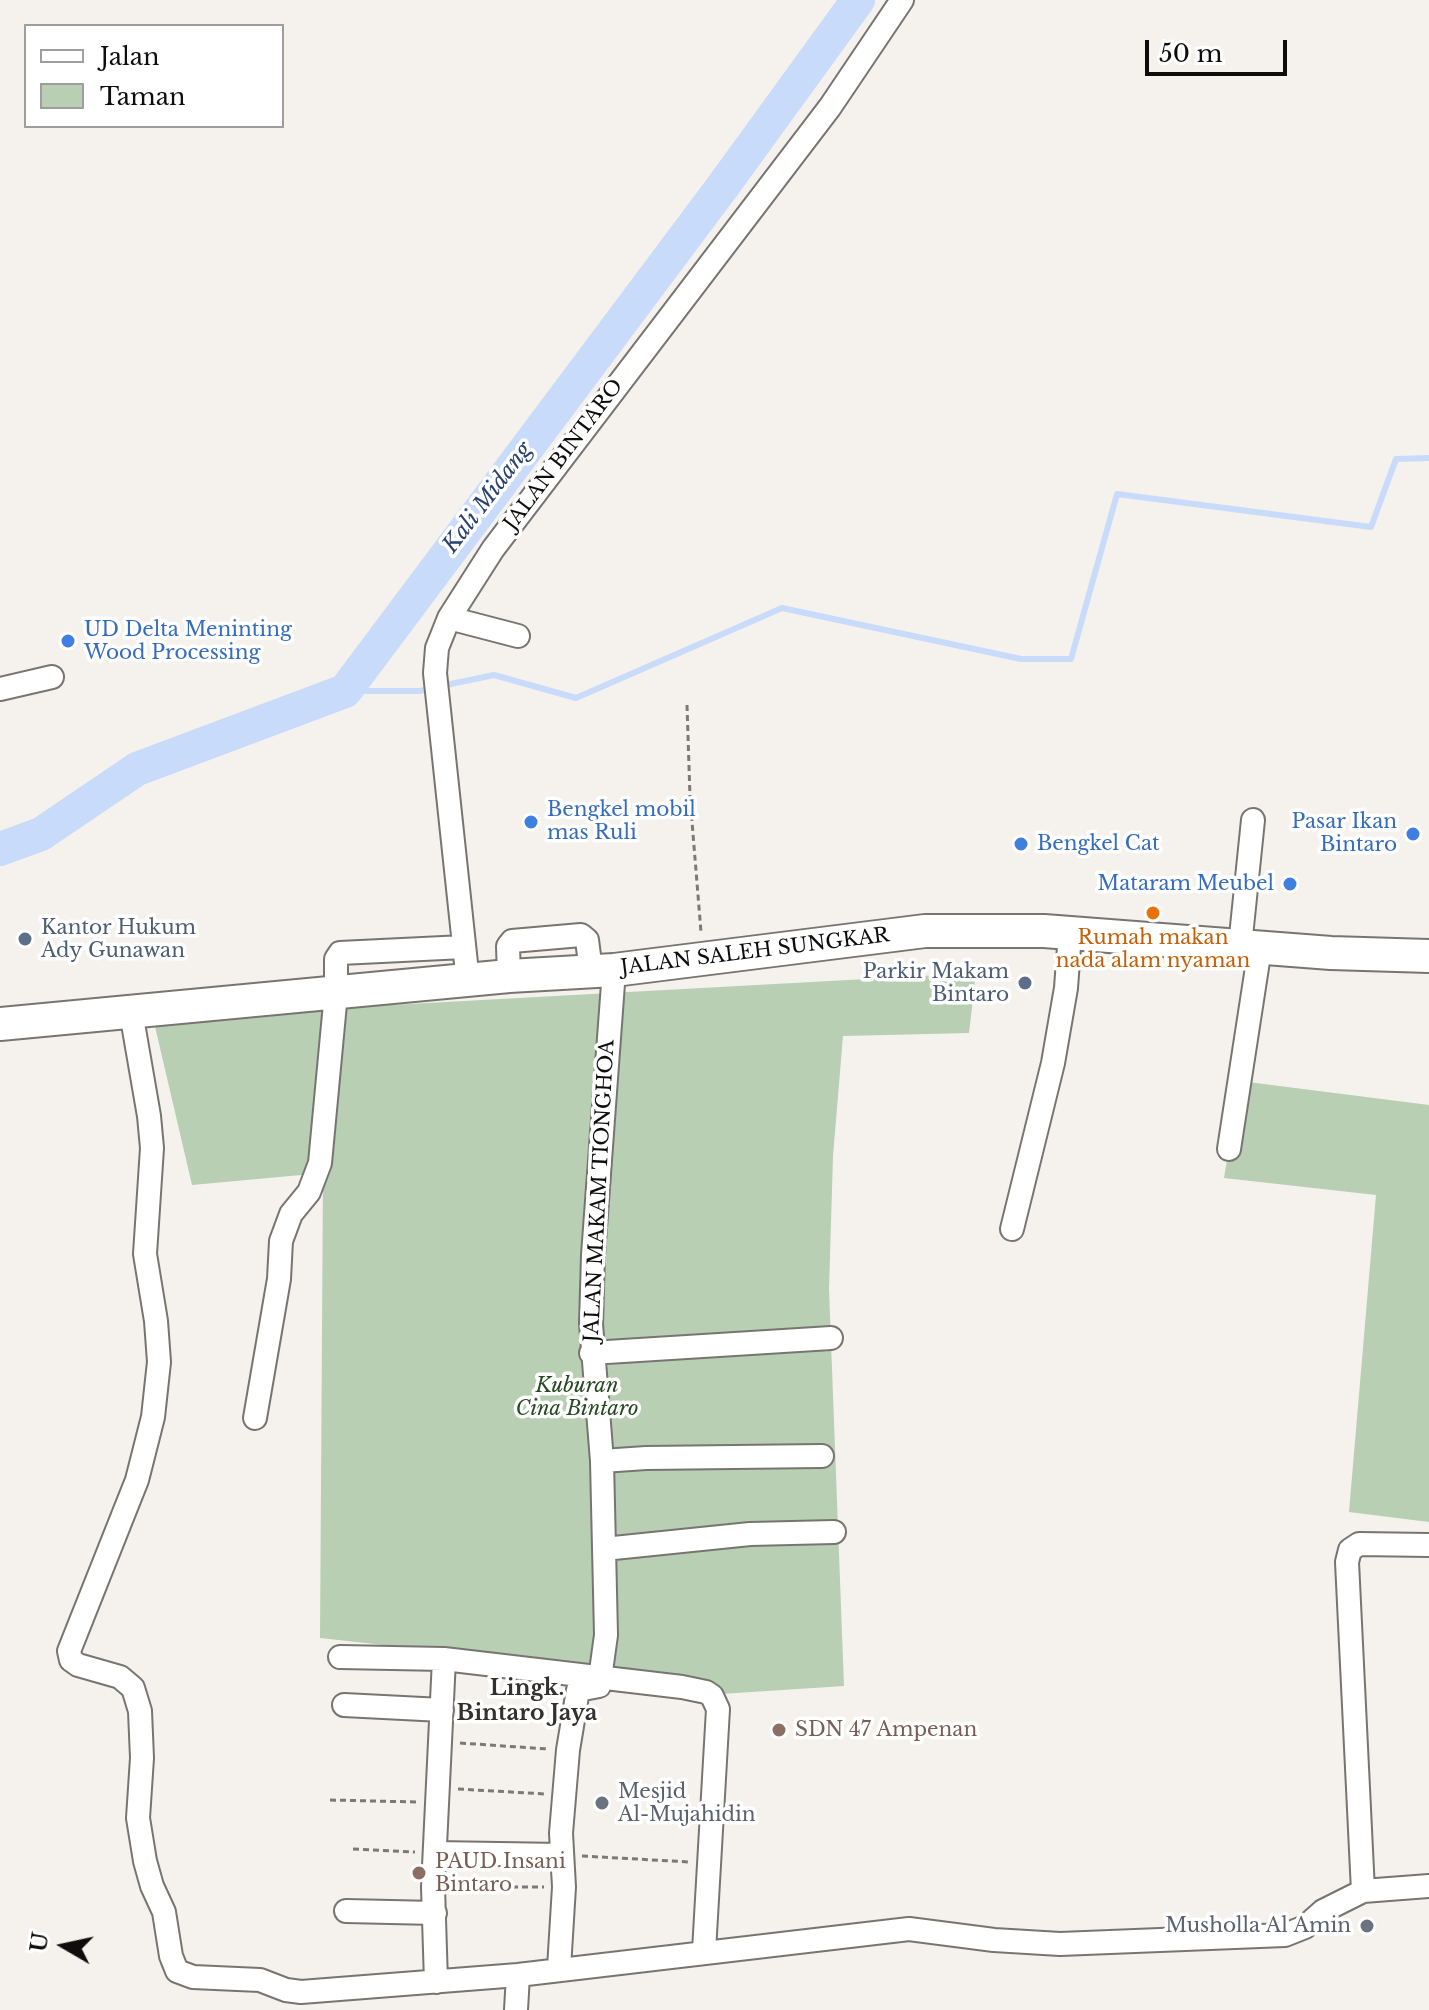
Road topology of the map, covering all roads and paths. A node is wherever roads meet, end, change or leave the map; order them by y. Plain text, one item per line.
1 (902, 0) edge
2 (449, 618) junction
3 (518, 636) dead end
4 (52, 677) dead end
5 (0, 689) edge
6 (687, 705) dead end
7 (1253, 820) dead end
8 (1070, 933) junction
9 (464, 947) junction
10 (1250, 947) junction
11 (1429, 956) edge
12 (703, 957) junction
13 (602, 970) junction
14 (468, 982) junction
15 (336, 993) junction
16 (131, 1012) junction
17 (82, 1016) junction
18 (0, 1024) edge
19 (0, 1044) edge
20 (1229, 1149) dead end
21 (1012, 1229) dead end
22 (831, 1338) dead end
23 (591, 1353) junction
24 (255, 1418) dead end
25 (822, 1456) dead end
26 (602, 1461) junction
27 (834, 1532) dead end
28 (1429, 1545) edge
29 (604, 1549) junction
30 (340, 1657) dead end
31 (444, 1659) junction
32 (599, 1677) junction
33 (344, 1705) dead end
34 (442, 1710) junction
35 (440, 1742) junction
36 (568, 1750) junction
37 (438, 1795) junction
38 (565, 1795) junction
39 (330, 1800) dead end
40 (353, 1849) dead end
41 (435, 1853) junction
42 (562, 1855) junction
43 (708, 1862) junction
44 (1429, 1886) edge
45 (433, 1887) junction
46 (564, 1887) junction
47 (1363, 1891) junction
48 (346, 1911) dead end
49 (435, 1913) junction
50 (704, 1951) junction
51 (559, 1968) junction
52 (518, 1975) junction
53 (436, 1982) junction
54 (516, 2010) edge

1 - 2 street, JALAN BINTARO
2 - 3 street
2 - 9 street, JALAN BINTARO
4 - 5 street
6 - 12 path
7 - 10 street
8 - 10 highway, JALAN SALEH SUNGKAR
8 - 12 highway, JALAN SALEH SUNGKAR
8 - 21 street
9 - 14 street, JALAN BINTARO
9 - 15 street
10 - 11 highway, JALAN SALEH SUNGKAR
10 - 20 street
12 - 13 highway, JALAN SALEH SUNGKAR
13 - 14 highway, JALAN SALEH SUNGKAR
13 - 23 street, JALAN MAKAM TIONGHOA
14 - 15 highway, JALAN SALEH SUNGKAR
15 - 16 highway, JALAN SALEH SUNGKAR
15 - 24 street
16 - 17 highway, JALAN SALEH SUNGKAR
16 - 53 street
17 - 18 highway, JALAN SALEH SUNGKAR
17 - 19 highway, JALAN SALEH SUNGKAR
22 - 23 street
23 - 26 street, JALAN MAKAM TIONGHOA
25 - 26 street
26 - 29 street, JALAN MAKAM TIONGHOA
27 - 29 street
28 - 47 street
29 - 32 street, JALAN MAKAM TIONGHOA
30 - 31 street
31 - 32 street
31 - 34 street
32 - 36 street
32 - 43 street
33 - 34 street
34 - 35 street
35 - 36 path
35 - 37 street
36 - 38 street
37 - 38 path
37 - 39 path
37 - 41 street
38 - 42 street
40 - 41 path
41 - 42 street
41 - 45 street
42 - 43 path
42 - 46 street
43 - 50 street
44 - 47 street
45 - 46 path
45 - 49 street
46 - 51 street
47 - 50 street
48 - 49 street
49 - 53 street
50 - 51 street
51 - 52 street
52 - 53 street
52 - 54 street

